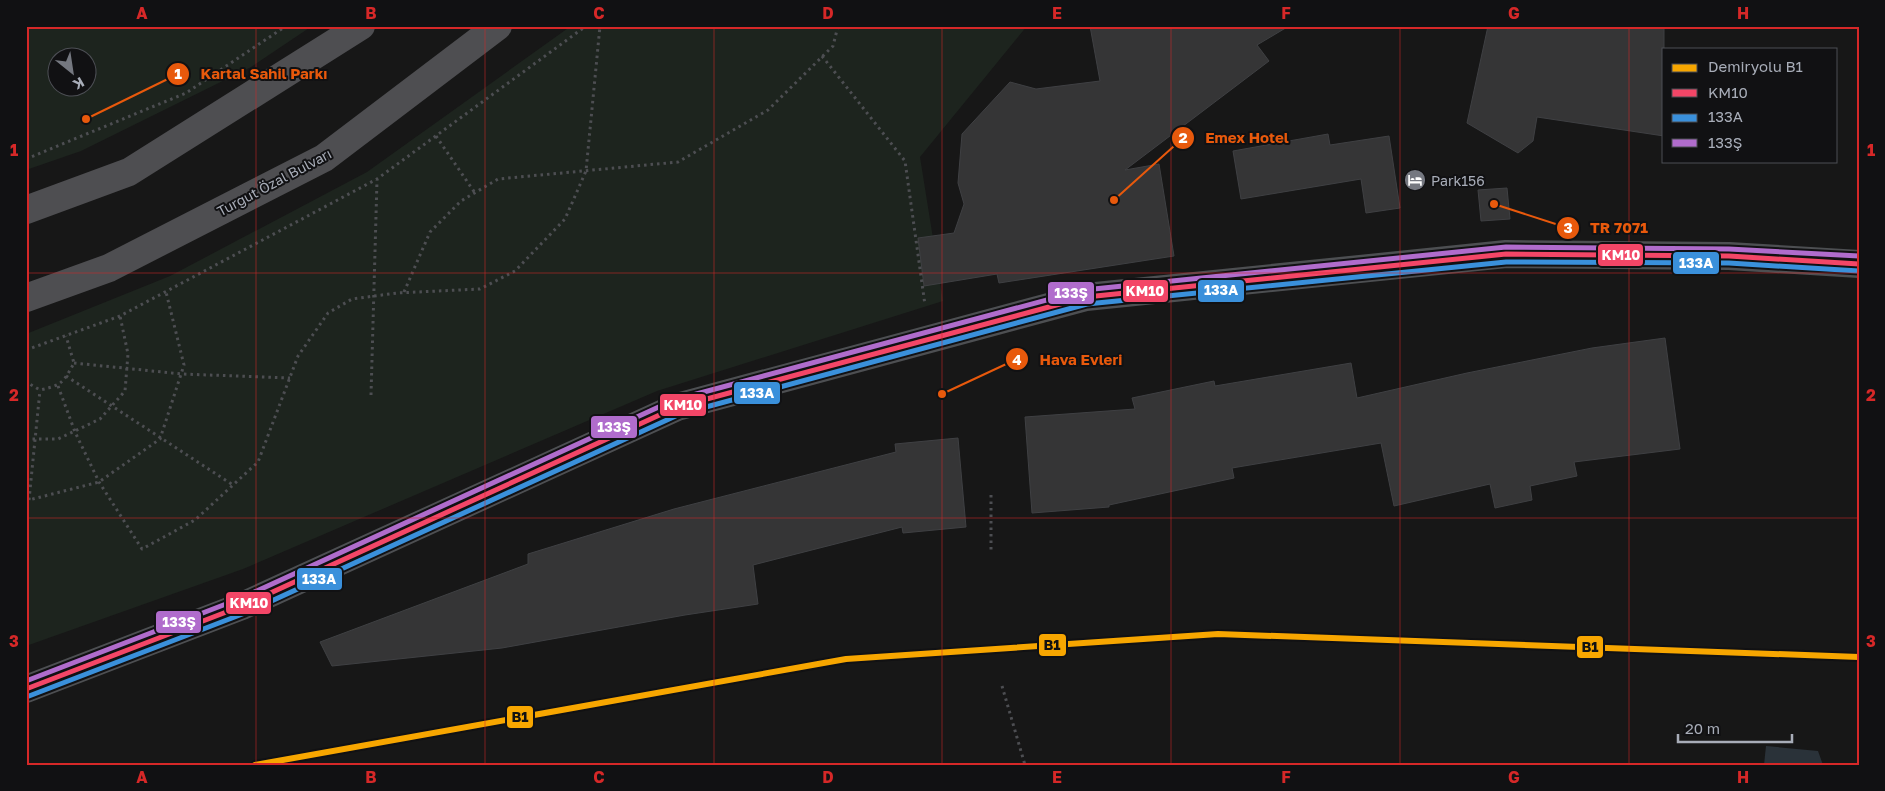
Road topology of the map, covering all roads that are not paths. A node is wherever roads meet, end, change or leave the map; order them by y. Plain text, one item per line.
1 (361, 26) edge
2 (498, 26) edge
3 (26, 210) edge
4 (1859, 264) edge
5 (26, 298) edge
6 (26, 688) edge

1 - 3 highway
2 - 5 highway, Turgut Özal Bulvarı
4 - 6 main road

